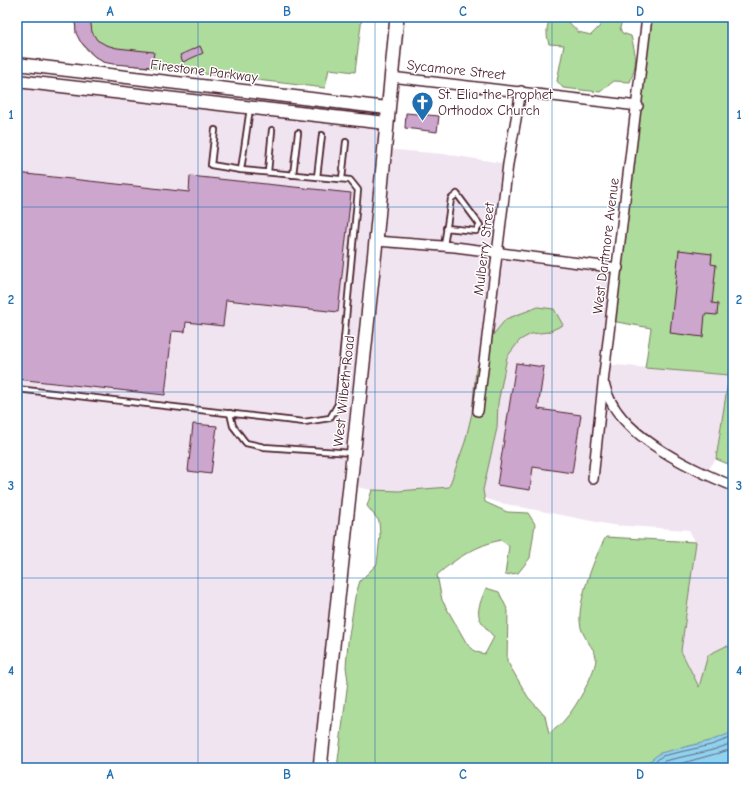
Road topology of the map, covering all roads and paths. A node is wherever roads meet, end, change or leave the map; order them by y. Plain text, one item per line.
1 (397, 17) edge
2 (648, 17) edge
3 (17, 64) edge
4 (391, 77) junction
5 (18, 81) edge
6 (521, 91) junction
7 (17, 101) edge
8 (638, 106) junction
9 (250, 108) junction
10 (387, 108) junction
11 (386, 123) junction
12 (215, 130) dead end
13 (272, 130) dead end
14 (298, 133) dead end
15 (322, 136) dead end
16 (346, 142) dead end
17 (241, 170) junction
18 (268, 172) junction
19 (293, 175) junction
20 (317, 177) junction
21 (342, 179) junction
22 (446, 228) junction
23 (376, 241) junction
24 (444, 246) junction
25 (498, 252) junction
26 (618, 268) junction
27 (604, 374) junction
28 (17, 389) edge
29 (478, 411) dead end
30 (230, 413) junction
31 (354, 453) junction
32 (593, 479) dead end
33 (733, 486) edge
34 (320, 768) edge

1 - 4 main road, West Wilbeth Road
2 - 8 street, West Dartmore Avenue
3 - 10 street, Firestone Parkway
4 - 6 street, Sycamore Street
4 - 10 main road, West Wilbeth Road
5 - 7 lane
5 - 9 street
6 - 8 street, Sycamore Street
6 - 25 street, Mulberry Street
8 - 26 street, West Dartmore Avenue
9 - 11 street
9 - 17 lane
10 - 11 main road, West Wilbeth Road
11 - 23 main road, West Wilbeth Road
12 - 17 lane
13 - 18 lane
14 - 19 lane
15 - 20 lane
16 - 21 lane
17 - 18 lane
18 - 19 lane
19 - 20 lane
20 - 21 lane
21 - 30 lane
22 - 22 lane
22 - 24 lane
23 - 24 street
23 - 31 main road, West Wilbeth Road
24 - 25 street
25 - 26 street
25 - 29 street, Mulberry Street
26 - 27 street, West Dartmore Avenue
27 - 32 street, West Dartmore Avenue
27 - 33 street
28 - 30 lane
30 - 31 lane
31 - 34 main road, West Wilbeth Road

